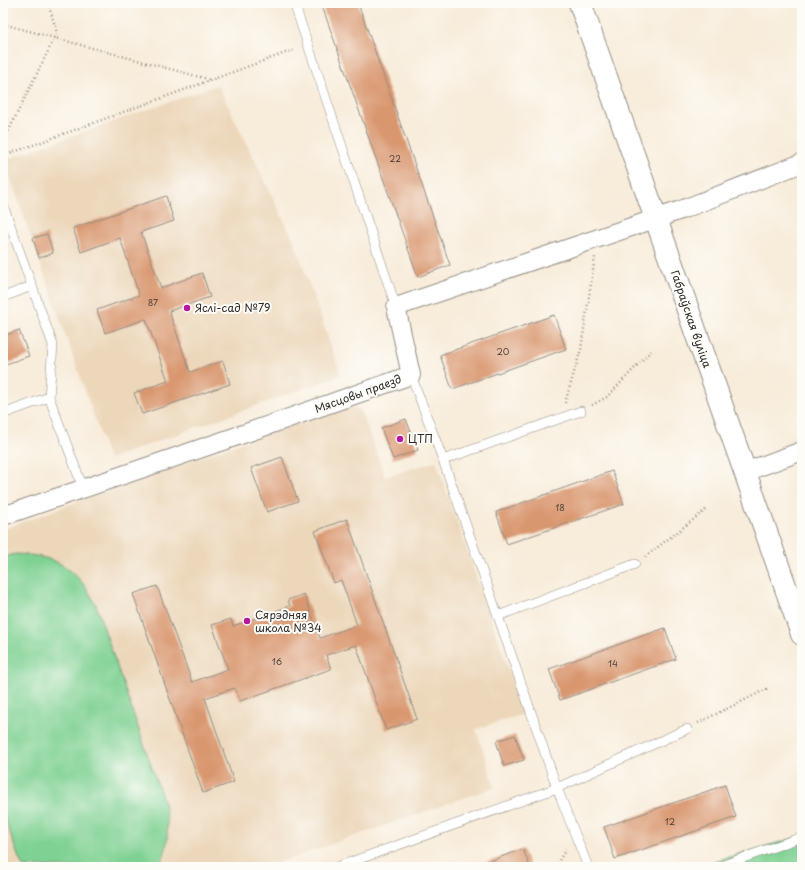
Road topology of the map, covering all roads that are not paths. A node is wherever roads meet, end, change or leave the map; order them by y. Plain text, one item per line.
1 (294, 3) edge
2 (580, 3) edge
3 (802, 163) edge
4 (3, 205) edge
5 (656, 218) junction
6 (32, 286) junction
7 (3, 297) edge
8 (396, 307) junction
9 (411, 375) junction
10 (49, 397) junction
11 (581, 411) road end
12 (3, 414) edge
13 (802, 451) edge
14 (443, 460) junction
15 (745, 472) junction
16 (83, 488) junction
17 (3, 516) edge
18 (635, 564) road end
19 (498, 616) junction
20 (802, 634) edge
21 (687, 729) road end
22 (557, 788) junction
23 (802, 837) edge
24 (337, 867) edge
25 (588, 867) edge
26 (718, 867) edge

1 - 8 lane
2 - 5 main road, Габраўская вуліца
3 - 5 street
4 - 6 lane
5 - 8 street
5 - 15 main road, Габраўская вуліца
6 - 7 lane
6 - 10 lane
8 - 9 street, Мясцовы праезд
9 - 14 lane
9 - 16 street, Мясцовы праезд
10 - 12 lane
10 - 16 lane
11 - 14 lane
13 - 15 street
14 - 19 lane
15 - 20 main road, Габраўская вуліца
16 - 17 street, Мясцовы праезд
18 - 19 lane
19 - 22 lane
21 - 22 lane
22 - 24 lane
22 - 25 lane
23 - 26 lane

